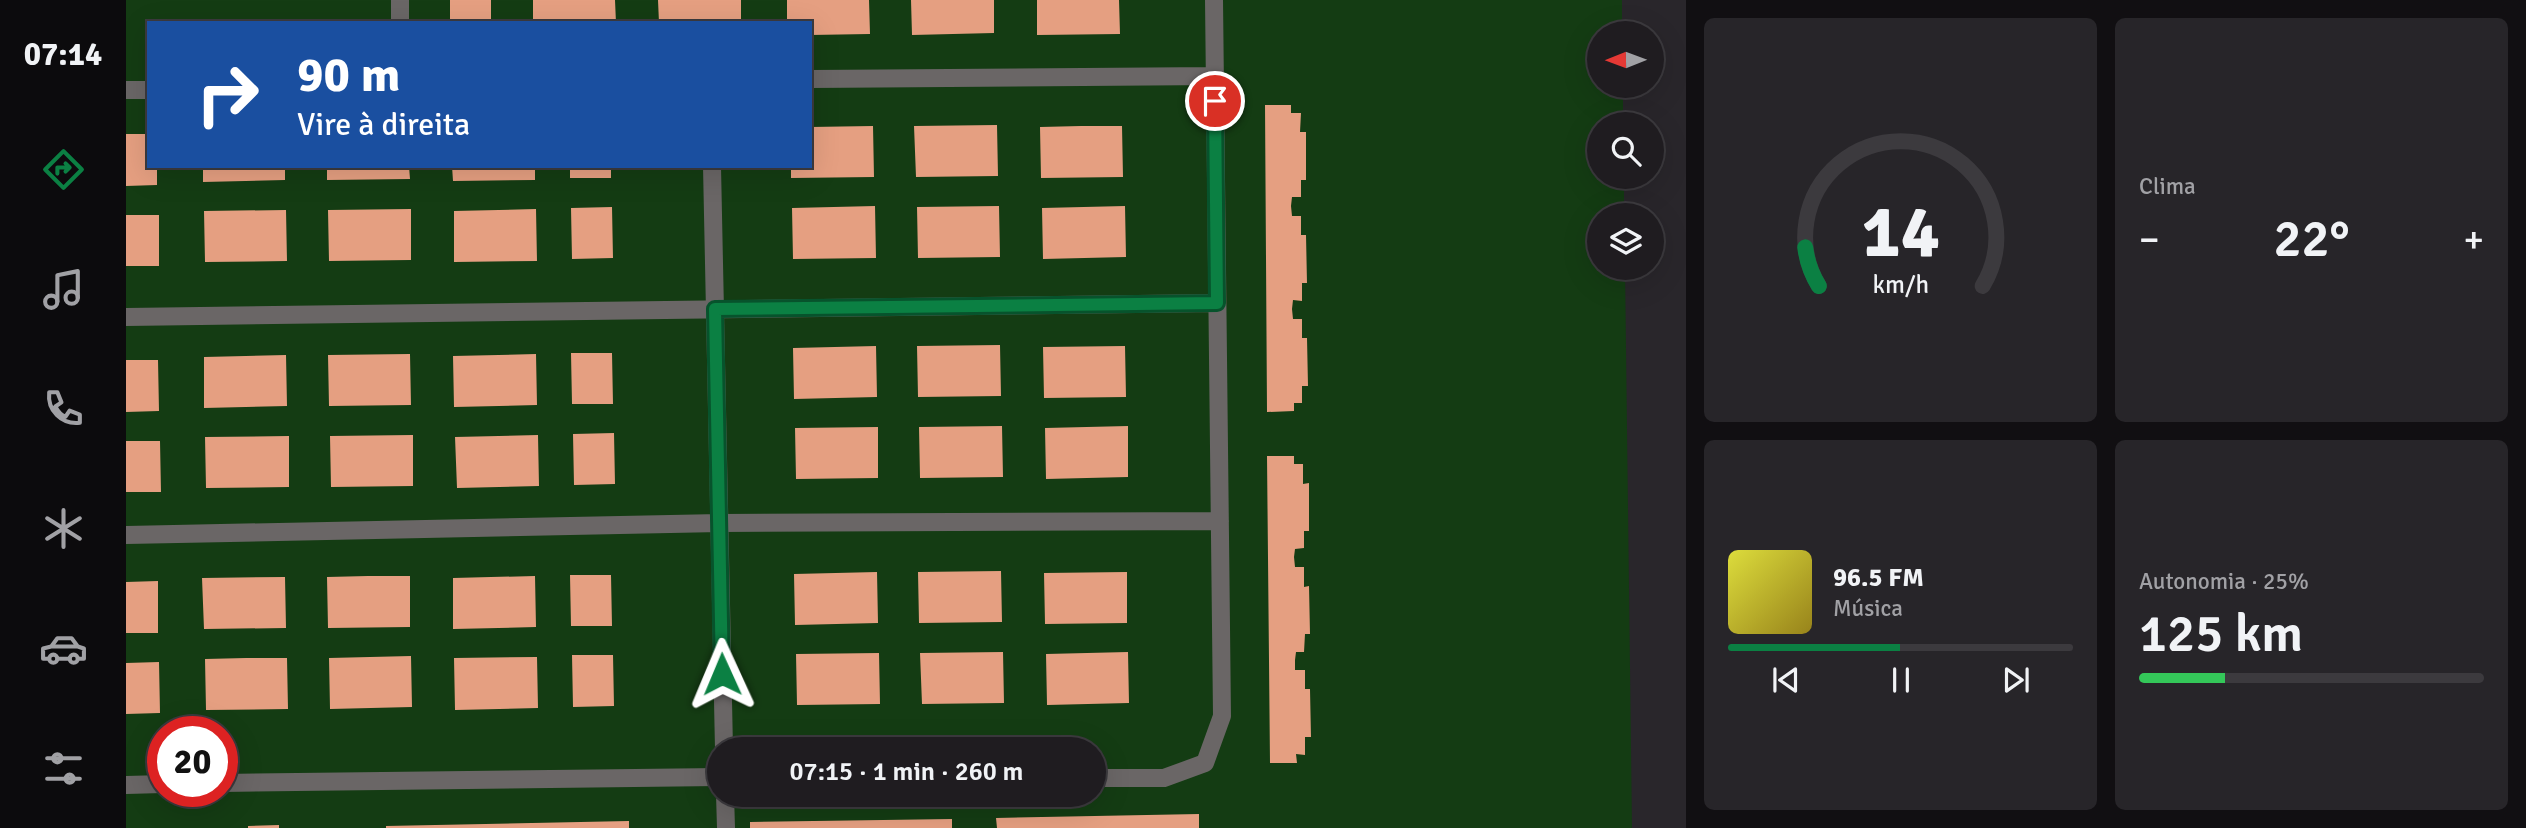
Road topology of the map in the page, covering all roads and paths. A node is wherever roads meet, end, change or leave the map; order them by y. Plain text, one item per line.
1 (400, 0) edge
2 (1214, 0) edge
3 (400, 21) edge
4 (1214, 76) junction
5 (812, 79) edge
6 (126, 90) edge
7 (147, 90) edge
8 (712, 168) edge
9 (1217, 303) junction
10 (715, 309) junction
11 (126, 317) edge
12 (1220, 521) junction
13 (720, 523) junction
14 (126, 535) edge
15 (724, 737) edge
16 (707, 777) edge
17 (1106, 778) edge
18 (238, 783) edge
19 (147, 784) edge
20 (126, 785) edge
21 (725, 807) edge
22 (726, 828) edge

1 - 3 lane
2 - 4 lane
4 - 5 lane
4 - 9 lane
6 - 7 lane
8 - 10 lane
9 - 10 lane
9 - 12 lane
10 - 11 lane
10 - 13 lane
12 - 13 lane
12 - 17 lane
13 - 14 lane
13 - 15 lane
16 - 18 lane
19 - 20 lane
21 - 22 lane

